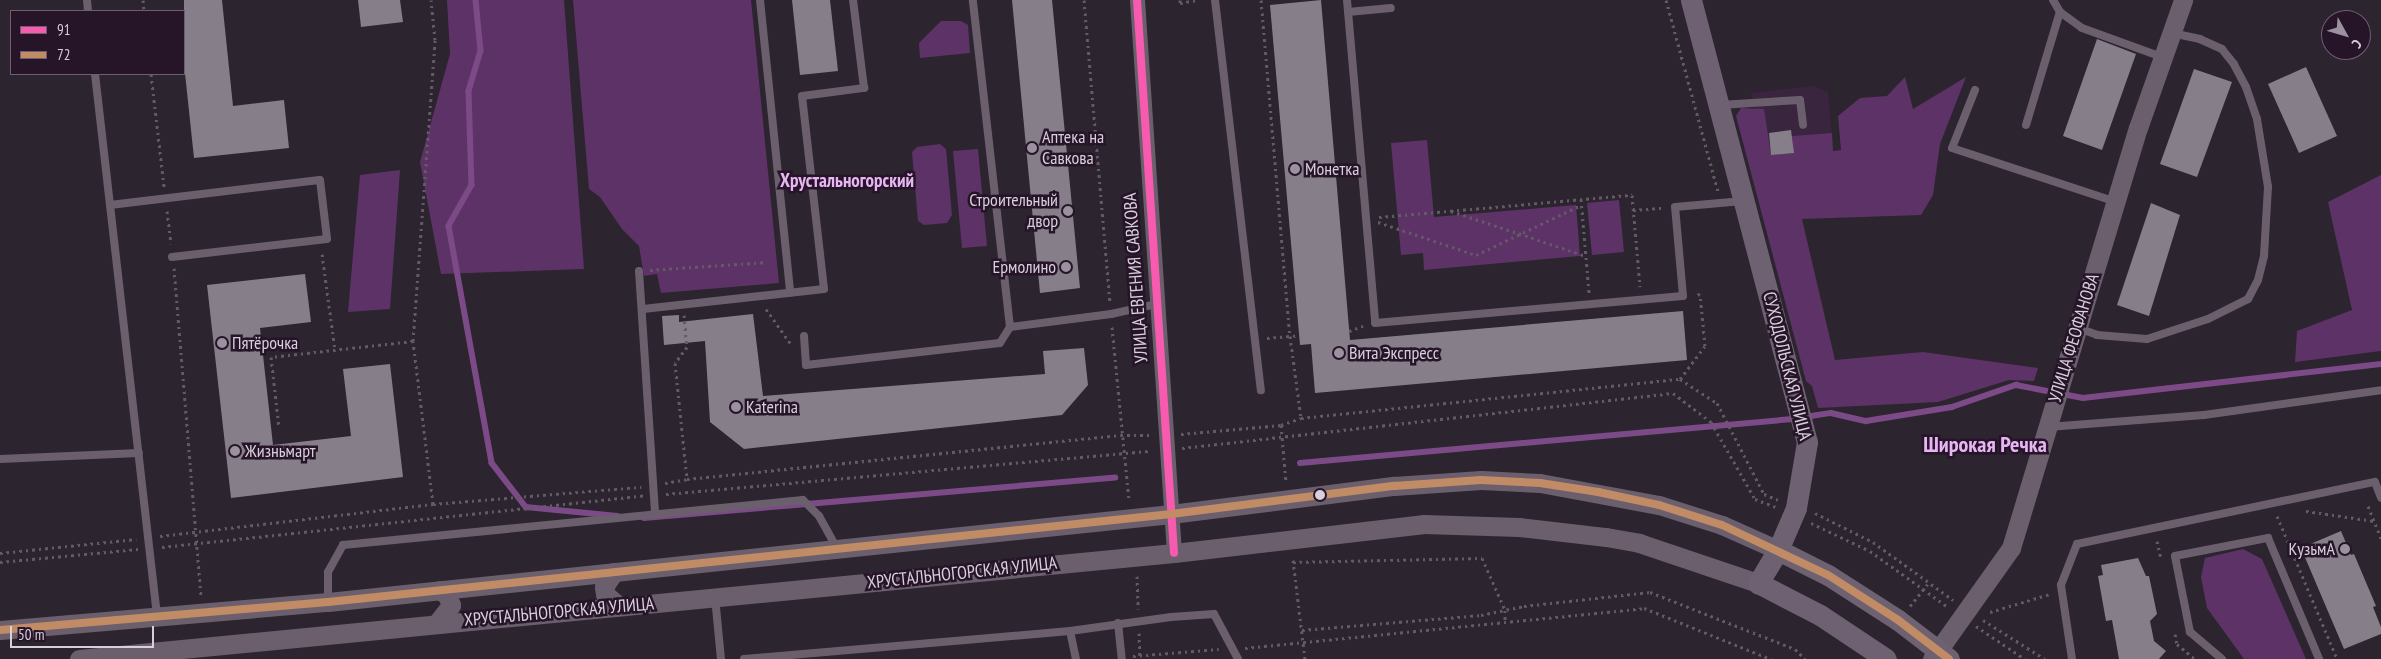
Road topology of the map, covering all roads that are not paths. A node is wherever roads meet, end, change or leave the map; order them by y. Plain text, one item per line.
1 (760, 0) edge
2 (853, 0) edge
3 (973, 0) edge
4 (1137, 0) edge
5 (1215, 0) edge
6 (1347, 0) edge
7 (1691, 0) edge
8 (2053, 0) edge
9 (2183, 0) edge
10 (1391, 8) dead end
11 (1348, 12) junction
12 (2060, 12) junction
13 (2172, 33) junction
14 (2164, 58) junction
15 (95, 75) edge
16 (1975, 90) dead end
17 (1720, 106) junction
18 (1803, 125) dead end
19 (2026, 126) dead end
20 (1743, 200) junction
21 (2116, 202) junction
22 (110, 205) junction
23 (172, 257) road end
24 (639, 271) road end
25 (790, 292) junction
26 (1156, 304) junction
27 (643, 310) junction
28 (1010, 326) junction
29 (2078, 328) junction
30 (804, 336) dead end
31 (1261, 390) dead end
32 (2381, 390) edge
33 (2046, 427) junction
34 (139, 453) junction
35 (0, 459) edge
36 (2381, 498) edge
37 (655, 514) junction
38 (1170, 514) junction
39 (838, 550) junction
40 (1778, 550) junction
41 (1174, 553) junction
42 (614, 572) junction
43 (1758, 583) junction
44 (439, 590) junction
45 (715, 597) junction
46 (328, 602) junction
47 (619, 606) junction
48 (157, 618) junction
49 (437, 623) junction
50 (1118, 623) junction
51 (0, 630) edge
52 (1070, 631) junction
53 (1940, 656) edge
54 (1123, 658) edge
55 (79, 659) edge
56 (721, 659) edge
57 (744, 659) edge
58 (1076, 659) edge
59 (1238, 659) edge
60 (1886, 659) edge
61 (2072, 659) edge
62 (2222, 659) edge
63 (2319, 659) edge

1 - 25 lane
2 - 25 lane
3 - 28 lane
4 - 26 street, УЛИЦА ЕВГЕНИЯ САВКОВА
5 - 31 lane
6 - 11 lane
7 - 17 main road, СУХОДОЛЬСКАЯ УЛИЦА
8 - 12 lane
9 - 13 street, УЛИЦА ФЕОФАНОВА
10 - 11 lane
11 - 20 lane
12 - 14 lane
12 - 19 lane
13 - 14 street, УЛИЦА ФЕОФАНОВА
13 - 29 lane
14 - 21 street, УЛИЦА ФЕОФАНОВА
15 - 22 lane
16 - 21 lane
17 - 18 lane
17 - 20 main road, СУХОДОЛЬСКАЯ УЛИЦА
20 - 40 main road, СУХОДОЛЬСКАЯ УЛИЦА
21 - 29 street, УЛИЦА ФЕОФАНОВА
22 - 23 lane
22 - 34 lane
24 - 27 lane
25 - 27 lane
26 - 28 lane
26 - 38 street, УЛИЦА ЕВГЕНИЯ САВКОВА
27 - 37 lane
28 - 30 lane
29 - 33 street, УЛИЦА ФЕОФАНОВА
32 - 33 lane
33 - 53 street, УЛИЦА ФЕОФАНОВА
34 - 35 lane
34 - 48 lane
36 - 61 lane
37 - 39 lane
37 - 46 lane
38 - 39 street, ХРУСТАЛЬНОГОРСКАЯ УЛИЦА
38 - 40 street, ХРУСТАЛЬНОГОРСКАЯ УЛИЦА
38 - 41 street, УЛИЦА ЕВГЕНИЯ САВКОВА
39 - 42 street, ХРУСТАЛЬНОГОРСКАЯ УЛИЦА
40 - 43 main road, СУХОДОЛЬСКАЯ УЛИЦА
40 - 53 main road, ХРУСТАЛЬНОГОРСКАЯ УЛИЦА
41 - 43 street, ХРУСТАЛЬНОГОРСКАЯ УЛИЦА
41 - 45 street, ХРУСТАЛЬНОГОРСКАЯ УЛИЦА
42 - 44 street, ХРУСТАЛЬНОГОРСКАЯ УЛИЦА
42 - 47 street
43 - 60 main road
44 - 46 street, ХРУСТАЛЬНОГОРСКАЯ УЛИЦА
44 - 49 street
45 - 47 street, ХРУСТАЛЬНОГОРСКАЯ УЛИЦА
45 - 56 lane
46 - 48 street, ХРУСТАЛЬНОГОРСКАЯ УЛИЦА
47 - 49 street, ХРУСТАЛЬНОГОРСКАЯ УЛИЦА
48 - 51 street, ХРУСТАЛЬНОГОРСКАЯ УЛИЦА
49 - 55 street, ХРУСТАЛЬНОГОРСКАЯ УЛИЦА
50 - 52 lane
50 - 54 lane
50 - 59 lane
52 - 57 lane
52 - 58 lane
62 - 63 lane

